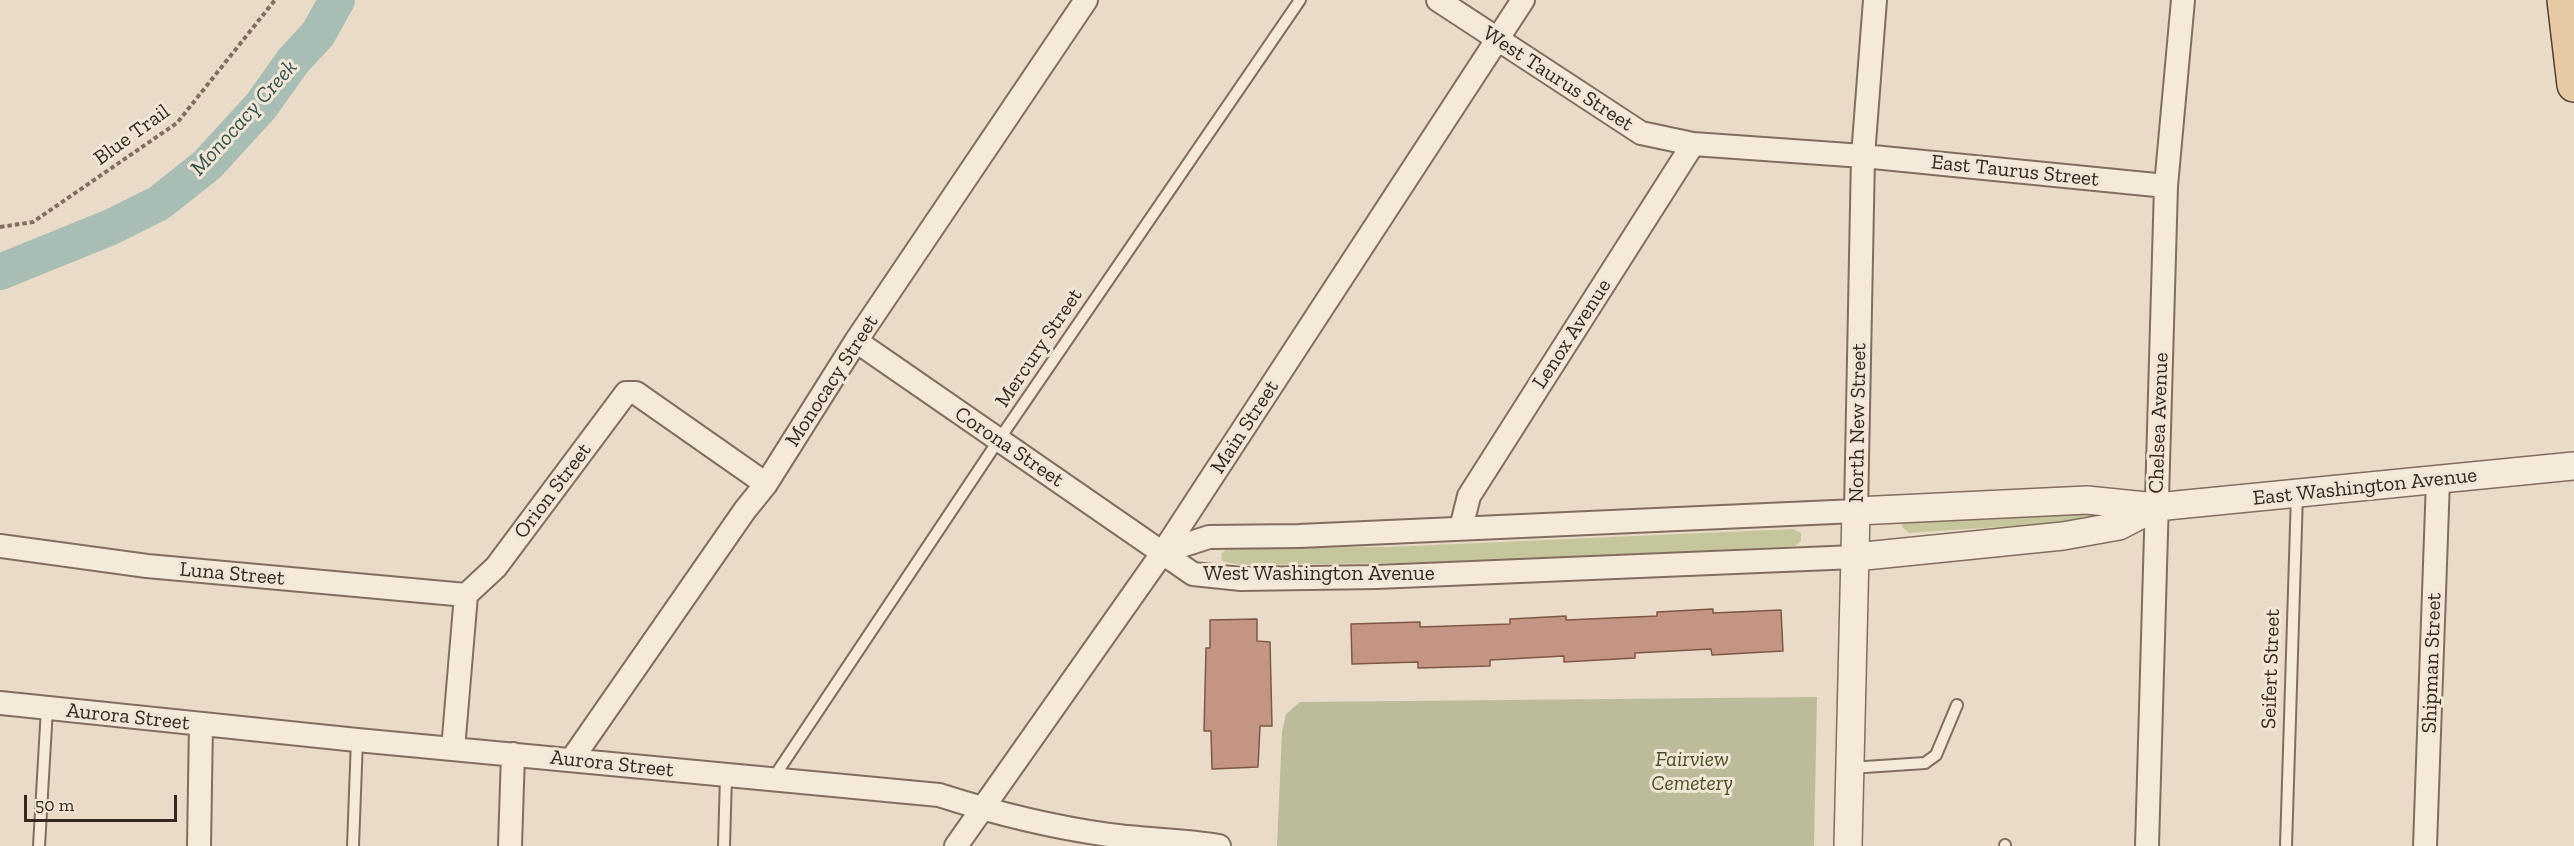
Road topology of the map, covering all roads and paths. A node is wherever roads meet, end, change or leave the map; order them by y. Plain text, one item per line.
1 (275, 0) edge
2 (1086, 0) edge
3 (1300, 0) edge
4 (1438, 0) edge
5 (1523, 0) edge
6 (1875, 0) edge
7 (2183, 0) edge
8 (2564, 0) edge
9 (1498, 40) junction
10 (2574, 85) edge
11 (1694, 144) junction
12 (1863, 156) junction
13 (2166, 186) junction
14 (0, 227) edge
15 (856, 341) junction
16 (999, 441) junction
17 (2574, 466) edge
18 (2438, 480) junction
19 (766, 484) junction
20 (2297, 494) junction
21 (2156, 507) junction
22 (1856, 511) junction
23 (1461, 528) junction
24 (0, 546) edge
25 (1162, 552) junction
26 (1855, 557) junction
27 (466, 595) junction
28 (0, 703) edge
29 (1957, 705) dead end
30 (47, 708) junction
31 (201, 724) junction
32 (357, 740) junction
33 (453, 749) junction
34 (513, 754) junction
35 (572, 759) junction
36 (1850, 768) junction
37 (726, 776) junction
38 (772, 780) junction
39 (983, 809) junction
40 (39, 846) edge
41 (199, 846) edge
42 (353, 846) edge
43 (510, 846) edge
44 (724, 846) edge
45 (956, 846) edge
46 (1219, 846) edge
47 (1848, 846) edge
48 (2147, 846) edge
49 (2286, 846) edge
50 (2425, 846) edge

1 - 14 path, Blue Trail
2 - 15 street, Monocacy Street
3 - 16 lane, Mercury Street
4 - 9 street, West Taurus Street
5 - 9 street, Main Street
6 - 12 street, North New Street
7 - 13 street, Chelsea Avenue
8 - 10 main road
9 - 11 street, West Taurus Street
9 - 25 street, Main Street
11 - 12 street, West Taurus Street
11 - 23 street, Lenox Avenue
12 - 13 street, East Taurus Street
12 - 22 street, North New Street
13 - 21 street, Chelsea Avenue
15 - 16 street, Corona Street
15 - 19 street, Monocacy Street
16 - 25 street, Corona Street
16 - 38 lane, Mercury Street
17 - 18 street, East Washington Avenue
18 - 20 street, East Washington Avenue
18 - 50 street, Shipman Street
19 - 27 street, Orion Street
19 - 35 street, Monocacy Street
20 - 21 street, East Washington Avenue
20 - 49 lane, Seifert Street
21 - 22 street, East Washington Avenue
21 - 26 street, East Washington Avenue
21 - 48 street, Chelsea Avenue
22 - 23 street, West Washington Avenue
22 - 26 street, North New Street
23 - 25 street, West Washington Avenue
24 - 27 street, Luna Street
25 - 26 street, West Washington Avenue
25 - 39 street, Main Street
26 - 36 street, North New Street
27 - 33 street
28 - 30 street, Aurora Street
29 - 36 lane
30 - 31 street, Aurora Street
30 - 40 lane
31 - 32 street, Aurora Street
31 - 41 street
32 - 33 street, Aurora Street
32 - 42 lane
33 - 34 street, Aurora Street
34 - 35 street, Aurora Street
34 - 43 street
35 - 37 street, Aurora Street
36 - 47 street, North New Street
37 - 38 street, Aurora Street
37 - 44 lane
38 - 39 street, Aurora Street
39 - 45 street, Main Street
39 - 46 street, Aurora Street

